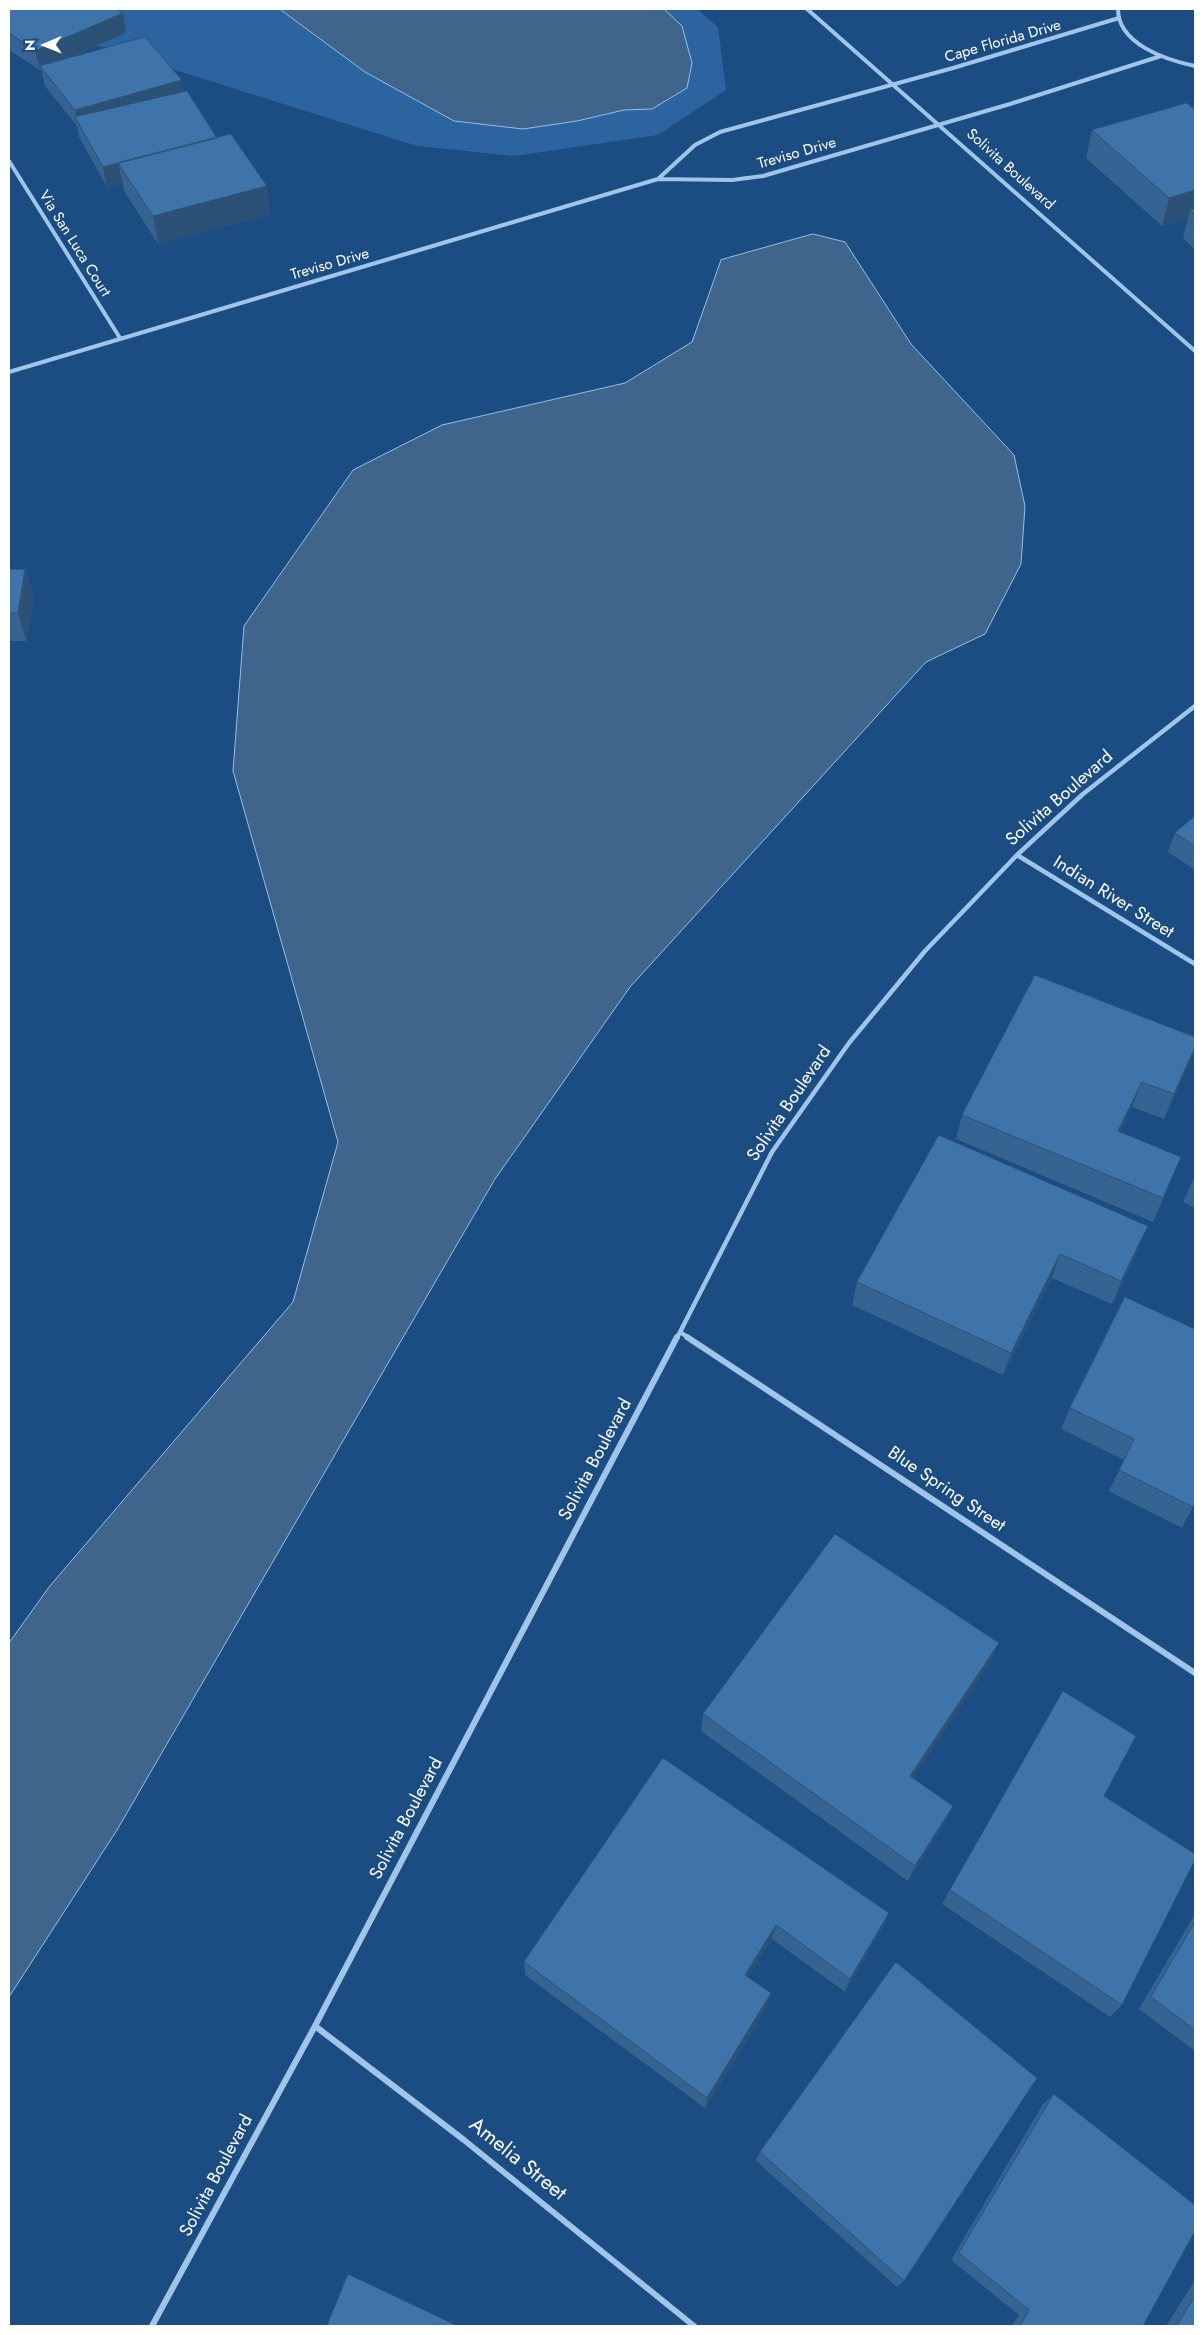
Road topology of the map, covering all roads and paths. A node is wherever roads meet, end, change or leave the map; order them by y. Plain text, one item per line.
1 (807, 9) edge
2 (1118, 9) edge
3 (1119, 18) junction
4 (1161, 56) junction
5 (1195, 66) edge
6 (892, 84) junction
7 (940, 124) junction
8 (9, 161) edge
9 (658, 179) junction
10 (120, 338) junction
11 (1195, 351) edge
12 (9, 372) edge
13 (1195, 706) edge
14 (1017, 855) junction
15 (1195, 964) edge
16 (680, 1332) junction
17 (1195, 1673) edge
18 (315, 2026) junction
19 (152, 2326) edge
20 (694, 2326) edge

1 - 6 street, Solivita Boulevard
2 - 3 street
3 - 4 street
3 - 6 street, Cape Florida Drive
4 - 5 street
4 - 7 street
6 - 7 street, Solivita Boulevard
6 - 9 street, Treviso Drive
7 - 9 street, Treviso Drive
7 - 11 street, Solivita Boulevard
8 - 10 street, Via San Luca Court
9 - 10 street, Treviso Drive
10 - 12 street, Treviso Drive
13 - 14 street, Solivita Boulevard
14 - 15 street, Indian River Street
14 - 16 street, Solivita Boulevard
16 - 17 street, Blue Spring Street
16 - 18 street, Solivita Boulevard
18 - 19 street, Solivita Boulevard
18 - 20 street, Amelia Street

